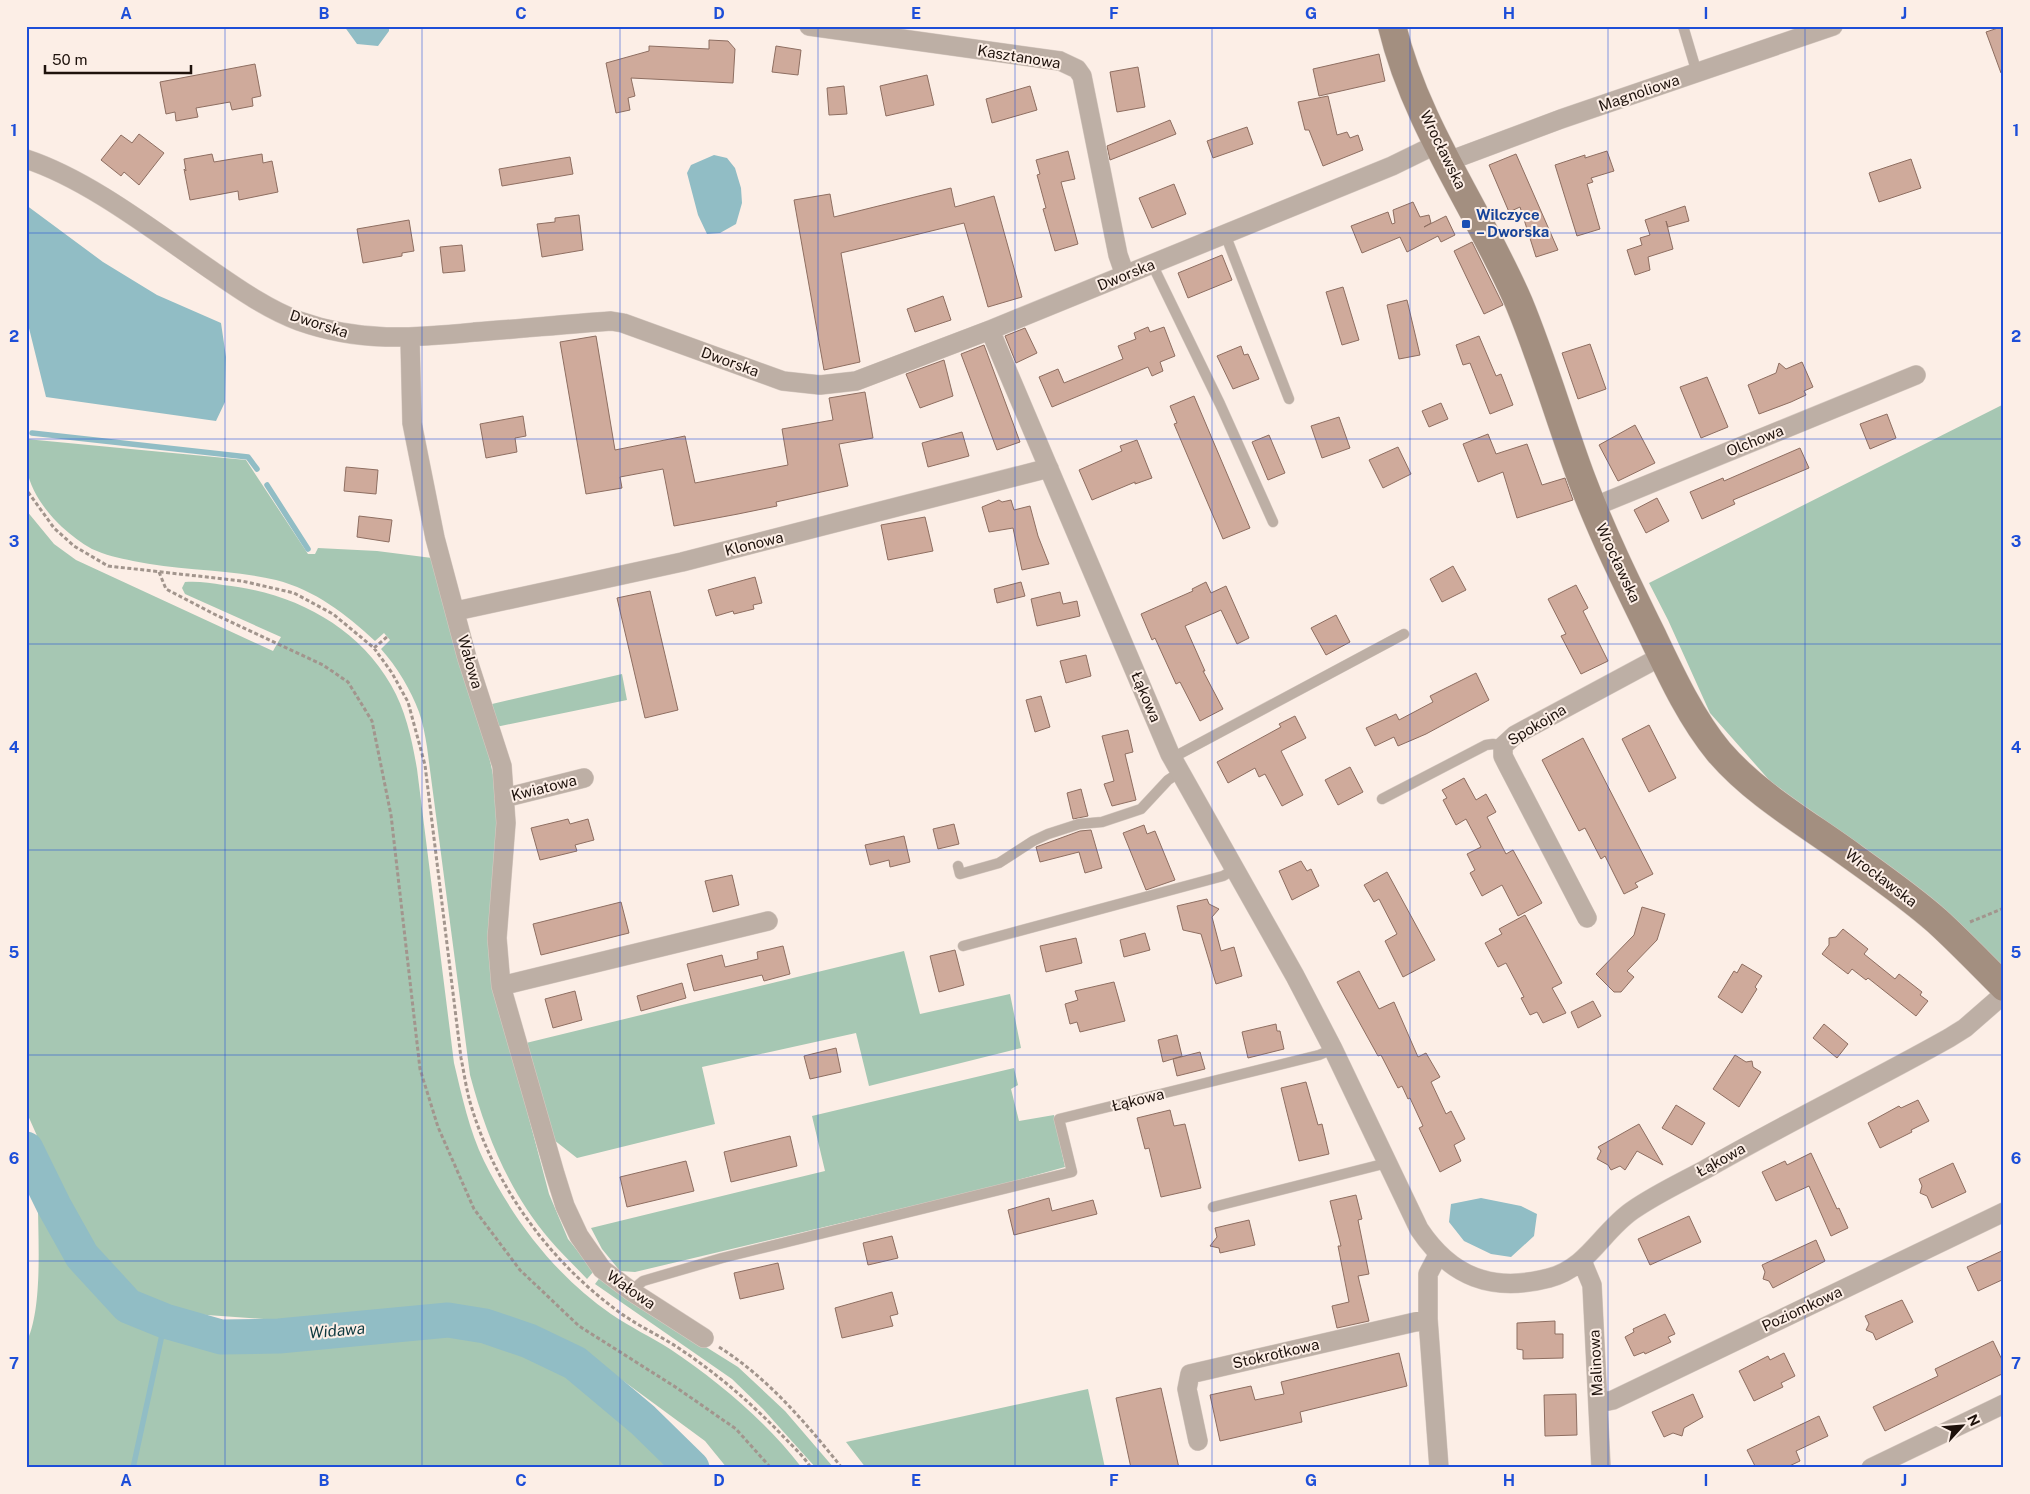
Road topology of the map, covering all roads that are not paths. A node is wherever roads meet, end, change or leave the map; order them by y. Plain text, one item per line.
1 (809, 26) edge
2 (1392, 26) edge
3 (1683, 26) edge
4 (1833, 26) edge
5 (1697, 73) junction
6 (1442, 153) junction
7 (26, 159) edge
8 (1226, 234) junction
9 (1152, 264) junction
10 (1125, 275) junction
11 (990, 330) junction
12 (410, 338) junction
13 (1916, 375) dead end
14 (1289, 399) dead end
15 (1049, 468) junction
16 (1593, 508) junction
17 (1273, 522) dead end
18 (456, 611) junction
19 (1404, 634) dead end
20 (1662, 656) junction
21 (1502, 746) junction
22 (1176, 765) junction
23 (584, 778) dead end
24 (504, 798) junction
25 (1382, 799) dead end
26 (958, 866) dead end
27 (1235, 869) junction
28 (1587, 918) dead end
29 (768, 921) dead end
30 (963, 946) dead end
31 (501, 986) junction
32 (2004, 987) edge
33 (2004, 994) edge
34 (1333, 1049) junction
35 (1387, 1161) junction
36 (1213, 1207) dead end
37 (2004, 1212) edge
38 (1438, 1255) junction
39 (1582, 1261) junction
40 (631, 1291) junction
41 (1428, 1319) junction
42 (704, 1338) road end
43 (1599, 1402) junction
44 (2004, 1404) edge
45 (1198, 1440) dead end
46 (1439, 1468) edge
47 (1602, 1468) edge
48 (1871, 1468) edge

1 - 10 street, Kasztanowa
2 - 6 street, Wrocławska
3 - 5 lane
4 - 5 street, Magnoliowa
5 - 6 street, Magnoliowa
6 - 8 street, Dworska
6 - 16 street, Wrocławska
7 - 12 street, Dworska
8 - 9 street, Dworska
8 - 14 lane
9 - 10 street, Dworska
9 - 17 lane
10 - 11 street, Dworska
11 - 12 street, Dworska
11 - 15 street, Łąkowa
12 - 18 street, Wałowa
13 - 16 street, Olchowa
15 - 18 street, Klonowa
15 - 22 street, Łąkowa
16 - 20 street, Wrocławska
18 - 24 street, Wałowa
19 - 22 lane
20 - 21 street, Spokojna
20 - 32 street, Wrocławska
21 - 25 lane
21 - 28 street, Spokojna
22 - 26 lane
22 - 27 street, Łąkowa
23 - 24 street, Kwiatowa
24 - 31 street, Wałowa
27 - 30 lane
27 - 34 street, Łąkowa
29 - 31 street
31 - 40 street, Wałowa
33 - 39 street, Łąkowa
34 - 35 street, Łąkowa
34 - 40 lane, Łąkowa
35 - 36 lane
35 - 38 street, Łąkowa
37 - 43 street, Poziomkowa
38 - 39 street, Łąkowa
38 - 41 street
39 - 43 street, Malinowa
40 - 42 street, Wałowa
41 - 45 street, Stokrotkowa
41 - 46 street
43 - 47 street, Malinowa
44 - 48 street

